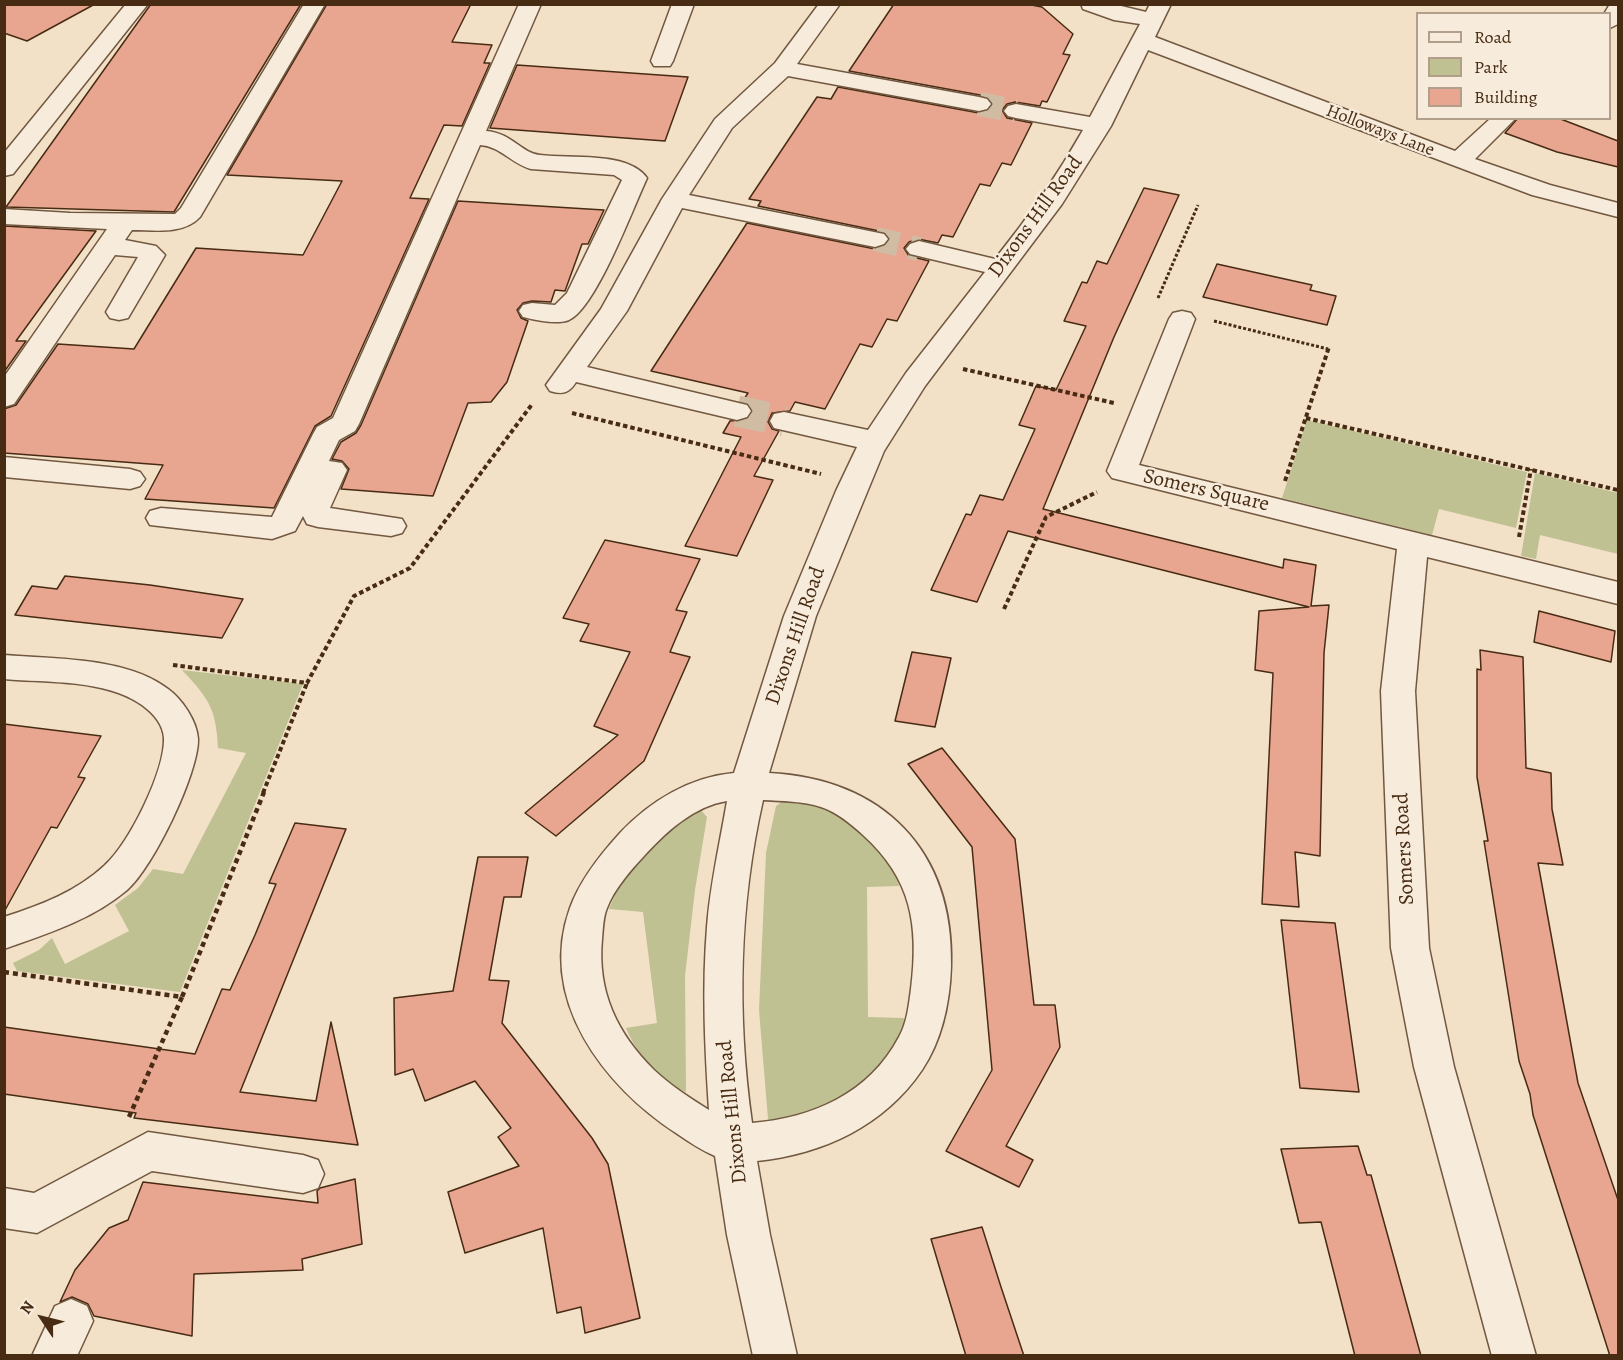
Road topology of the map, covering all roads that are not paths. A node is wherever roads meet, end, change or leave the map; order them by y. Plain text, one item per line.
1 (138, 4) edge
2 (315, 4) edge
3 (530, 4) edge
4 (684, 4) edge
5 (830, 4) edge
6 (1091, 4) edge
7 (1153, 22) edge
8 (662, 61) dead end
9 (783, 68) junction
10 (978, 104) tunnel mouth
11 (1016, 111) tunnel mouth
12 (1503, 120) edge
13 (1099, 126) junction
14 (471, 138) junction
15 (1459, 161) junction
16 (4, 169) edge
17 (674, 199) junction
18 (1618, 210) edge
19 (4, 216) edge
20 (126, 220) junction
21 (875, 239) tunnel mouth
22 (109, 246) junction
23 (919, 249) tunnel mouth
24 (1000, 268) junction
25 (532, 311) dead end
26 (119, 312) dead end
27 (1175, 315) road end
28 (4, 398) edge
29 (737, 411) tunnel mouth
30 (784, 421) tunnel mouth
31 (345, 424) junction
32 (875, 441) junction
33 (4, 467) edge
34 (130, 478) dead end
35 (161, 518) dead end
36 (391, 526) dead end
37 (1413, 543) junction
38 (1618, 593) edge
39 (4, 667) edge
40 (748, 786) junction
41 (4, 933) edge
42 (732, 1144) junction
43 (303, 1174) dead end
44 (4, 1208) edge
45 (776, 1356) edge
46 (1514, 1356) edge

1 - 16 street
2 - 20 street
3 - 14 street
4 - 8 street
5 - 9 street
6 - 7 street, Holloways Lane
7 - 13 street, Dixons Hill Road
7 - 15 street, Holloways Lane
9 - 10 street
9 - 17 street
11 - 13 street
12 - 15 street
13 - 24 street, Dixons Hill Road
14 - 25 street
14 - 31 street
15 - 18 street, Holloways Lane
17 - 21 street
17 - 29 street
19 - 20 street
20 - 22 street
22 - 26 street
22 - 28 street
23 - 24 street
24 - 32 street, Dixons Hill Road
27 - 37 street, Somers Square
30 - 32 street
31 - 35 street
31 - 36 street
32 - 40 street, Dixons Hill Road
33 - 34 street
37 - 38 street
37 - 46 street, Somers Road
39 - 41 street
40 - 42 street, Dixons Hill Road
40 - 42 street
40 - 42 street
42 - 45 street, Dixons Hill Road
43 - 44 street

